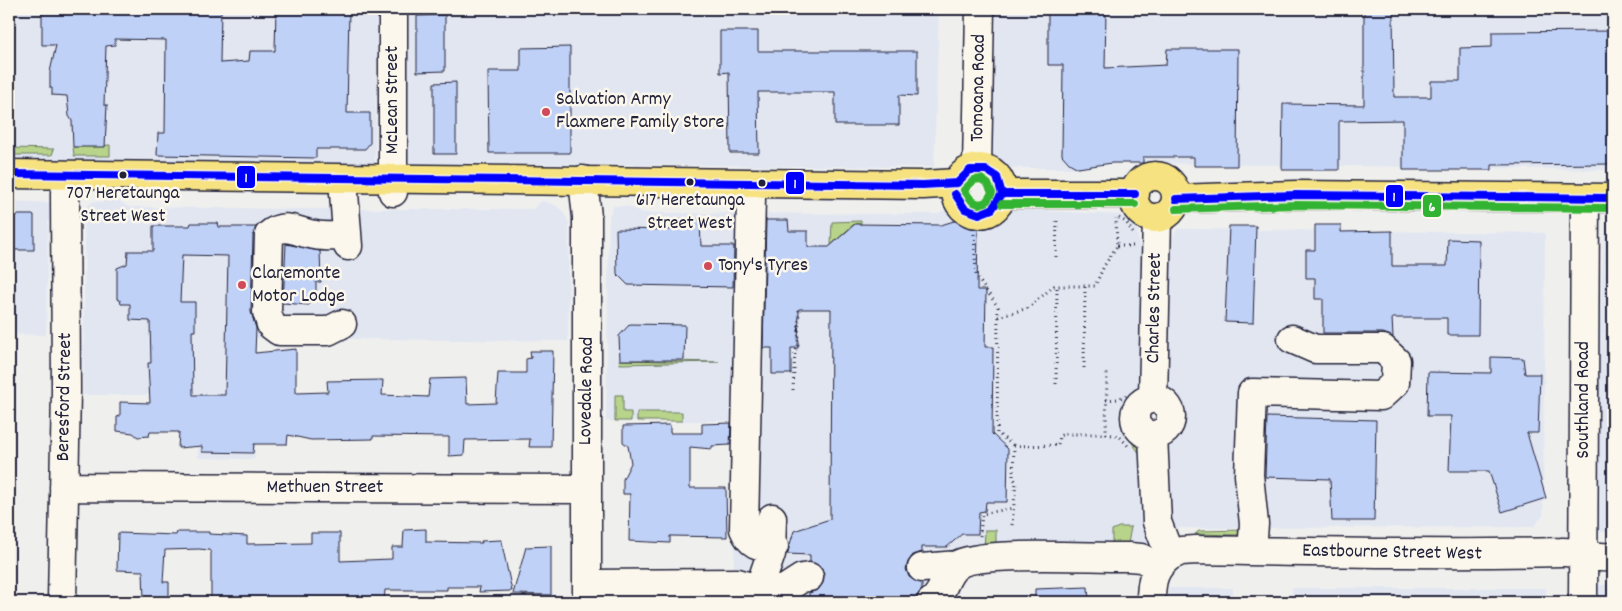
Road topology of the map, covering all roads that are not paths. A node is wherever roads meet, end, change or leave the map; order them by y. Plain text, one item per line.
1 (393, 9) edge
2 (980, 9) edge
3 (9, 174) edge
4 (963, 182) junction
5 (393, 185) junction
6 (584, 188) junction
7 (9, 192) edge
8 (65, 193) junction
9 (344, 193) junction
10 (1135, 194) junction
11 (751, 197) junction
12 (1176, 198) junction
13 (1586, 198) junction
14 (1613, 198) edge
15 (1007, 206) junction
16 (1157, 218) junction
17 (344, 320) dead end
18 (1292, 339) dead end
19 (64, 487) junction
20 (586, 489) junction
21 (772, 518) dead end
22 (772, 546) junction
23 (1252, 551) junction
24 (1583, 554) junction
25 (1613, 558) edge
26 (1164, 561) junction
27 (968, 562) junction
28 (922, 568) dead end
29 (809, 577) dead end
30 (587, 593) edge
31 (768, 597) edge
32 (62, 602) edge
33 (931, 602) edge
34 (1151, 602) edge
35 (1583, 602) edge

1 - 5 street, McLean Street
2 - 4 street, Tomoana Road
3 - 5 main road
4 - 6 main road
4 - 11 main road
4 - 15 main road
4 - 15 main road
5 - 6 main road
5 - 9 main road
6 - 11 main road
6 - 20 street, Lovedale Road
7 - 8 main road
8 - 9 main road
8 - 19 street, Beresford Street
9 - 17 street
10 - 12 main road
10 - 15 main road
10 - 16 main road
11 - 22 street
12 - 13 main road
12 - 16 main road
13 - 14 main road
13 - 24 street, Southland Road
16 - 26 street, Charles Street
18 - 23 street
19 - 20 street, Methuen Street
19 - 32 street, Beresford Street
20 - 30 street, Lovedale Road
21 - 22 street
22 - 31 street
23 - 24 street, Eastbourne Street West
23 - 26 street, Eastbourne Street West
24 - 25 street, Eastbourne Street West
24 - 35 street, Southland Road
26 - 27 street
26 - 34 street
27 - 28 street
27 - 33 street
29 - 31 street
30 - 31 street

